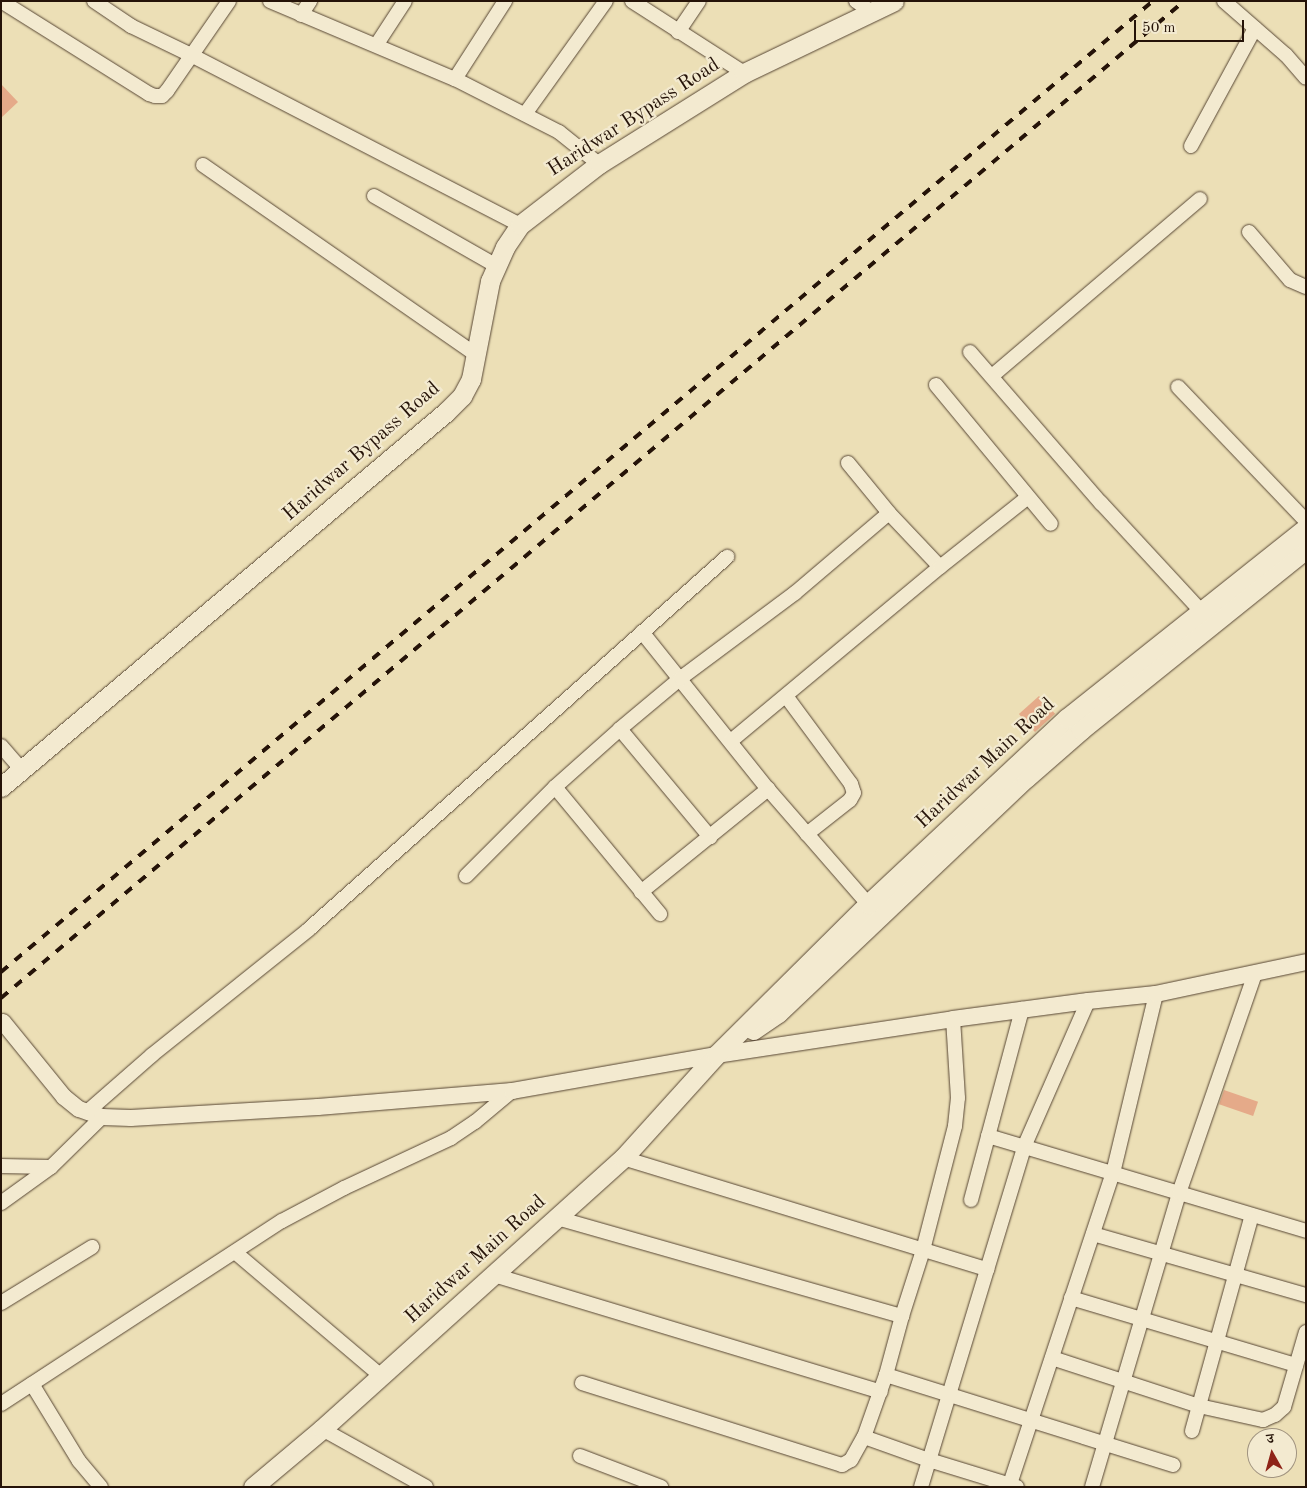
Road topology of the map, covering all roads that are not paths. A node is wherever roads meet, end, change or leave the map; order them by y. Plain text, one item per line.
1 (1, 1) edge
2 (94, 1) edge
3 (228, 1) edge
4 (270, 1) edge
5 (310, 1) edge
6 (405, 1) edge
7 (505, 1) edge
8 (606, 1) edge
9 (632, 1) edge
10 (699, 1) edge
11 (856, 1) edge
12 (894, 1) edge
13 (1224, 1) edge
14 (872, 12) junction
15 (301, 15) junction
16 (1255, 28) junction
17 (678, 32) junction
18 (377, 44) junction
19 (191, 55) junction
20 (744, 73) junction
21 (1306, 78) edge
22 (455, 79) junction
23 (525, 114) junction
24 (1191, 146) dead end
25 (599, 164) junction
26 (203, 165) dead end
27 (374, 196) dead end
28 (1200, 199) dead end
29 (520, 225) junction
30 (1249, 232) dead end
31 (495, 265) junction
32 (1306, 287) edge
33 (970, 352) dead end
34 (476, 355) junction
35 (992, 376) junction
36 (936, 385) dead end
37 (1178, 387) dead end
38 (848, 463) dead end
39 (1028, 497) junction
40 (889, 513) junction
41 (1306, 521) edge
42 (1051, 524) dead end
43 (1306, 528) edge
44 (1306, 549) edge
45 (727, 557) dead end
46 (940, 567) junction
47 (1201, 611) junction
48 (642, 632) junction
49 (681, 678) junction
50 (786, 696) junction
51 (620, 730) junction
52 (731, 741) junction
53 (1, 746) edge
54 (22, 770) junction
55 (555, 787) junction
56 (1, 788) edge
57 (768, 789) junction
58 (807, 834) junction
59 (710, 837) junction
60 (466, 876) dead end
61 (641, 892) junction
62 (868, 904) junction
63 (660, 914) dead end
64 (1306, 962) edge
65 (1255, 974) junction
66 (1156, 994) junction
67 (1088, 1001) junction
68 (1022, 1009) junction
69 (953, 1020) junction
70 (3, 1022) dead end
71 (716, 1055) junction
72 (512, 1091) junction
73 (95, 1115) junction
74 (988, 1136) junction
75 (1024, 1147) junction
76 (623, 1158) junction
77 (1, 1166) edge
78 (51, 1167) junction
79 (1113, 1173) junction
80 (1179, 1193) junction
81 (971, 1200) dead end
82 (1, 1202) edge
83 (1252, 1215) junction
84 (557, 1218) junction
85 (1306, 1231) edge
86 (1093, 1234) junction
87 (92, 1247) dead end
88 (923, 1250) junction
89 (236, 1253) junction
90 (1161, 1253) junction
91 (987, 1269) junction
92 (494, 1275) junction
93 (1236, 1275) junction
94 (1306, 1295) edge
95 (1072, 1298) junction
96 (1, 1303) edge
97 (902, 1316) junction
98 (1141, 1320) junction
99 (1306, 1332) edge
100 (1217, 1341) junction
101 (1052, 1358) junction
102 (1296, 1365) junction
103 (886, 1375) junction
104 (381, 1376) junction
105 (1123, 1380) junction
106 (582, 1383) dead end
107 (32, 1384) junction
108 (881, 1392) junction
109 (949, 1395) junction
110 (1, 1404) edge
111 (1199, 1406) junction
112 (1031, 1420) junction
113 (322, 1429) junction
114 (1192, 1431) dead end
115 (864, 1437) junction
116 (1104, 1443) junction
117 (580, 1456) dead end
118 (930, 1460) junction
119 (1173, 1465) dead end
120 (1012, 1486) edge
121 (101, 1487) edge
122 (253, 1487) edge
123 (426, 1487) edge
124 (661, 1487) edge
125 (921, 1487) edge
126 (1092, 1487) edge

1 - 19 street
2 - 19 street
3 - 19 street
4 - 15 street
5 - 15 street
6 - 18 street
7 - 22 street
8 - 23 street
9 - 17 street
10 - 17 street
11 - 14 street
12 - 14 main road, Haridwar Bypass Road
13 - 16 street
14 - 20 main road, Haridwar Bypass Road
15 - 18 street
16 - 21 street
16 - 24 street
17 - 20 street
18 - 22 street
19 - 29 street
20 - 25 main road, Haridwar Bypass Road
22 - 23 street
23 - 25 street
25 - 29 main road, Haridwar Bypass Road
26 - 34 street
27 - 31 street
28 - 35 street
29 - 31 main road, Haridwar Bypass Road
30 - 32 street
31 - 34 main road, Haridwar Bypass Road
33 - 35 street
34 - 54 main road, Haridwar Bypass Road
35 - 47 street
36 - 39 street
37 - 41 street
38 - 40 street
39 - 42 street
39 - 46 street
40 - 46 street
40 - 49 street
43 - 47 main road, Haridwar Main Road
44 - 71 main road, Haridwar Main Road
45 - 48 street
46 - 50 street
47 - 62 main road, Haridwar Main Road
48 - 49 street
48 - 73 street
49 - 51 street
49 - 52 street
50 - 52 street
50 - 58 street
51 - 55 street
51 - 59 street
52 - 57 street
53 - 54 street
54 - 56 main road, Haridwar Bypass Road
55 - 60 street
55 - 61 street
57 - 58 street
57 - 59 street
58 - 62 street
59 - 61 street
61 - 63 street
62 - 71 main road, Haridwar Main Road
64 - 65 street
65 - 66 street
65 - 80 street
66 - 67 street
66 - 79 street
67 - 68 street
67 - 75 street
68 - 69 street
68 - 74 street
69 - 71 street
69 - 88 street
70 - 73 street
71 - 72 street
71 - 76 main road, Haridwar Main Road
72 - 73 street
72 - 89 street
73 - 78 street
74 - 75 street
74 - 81 street
75 - 79 street
75 - 91 street
76 - 84 main road, Haridwar Main Road
76 - 88 street
77 - 78 street
78 - 82 street
79 - 80 street
79 - 86 street
80 - 83 street
80 - 90 street
83 - 85 street
83 - 93 street
84 - 92 main road, Haridwar Main Road
84 - 97 street
86 - 90 street
86 - 95 street
87 - 96 street
88 - 91 street
88 - 97 street
89 - 104 street
89 - 107 street
90 - 93 street
90 - 98 street
91 - 109 street
92 - 104 main road, Haridwar Main Road
92 - 108 street
93 - 94 street
93 - 100 street
95 - 98 street
95 - 101 street
97 - 103 street
98 - 100 street
98 - 105 street
99 - 102 street
100 - 102 street
100 - 111 street
101 - 105 street
101 - 112 street
102 - 111 street
103 - 108 street
103 - 109 street
104 - 113 main road, Haridwar Main Road
105 - 111 street
105 - 116 street
106 - 115 street
107 - 110 street
107 - 121 street
108 - 115 street
109 - 112 street
109 - 118 street
111 - 114 street
112 - 116 street
112 - 120 street
113 - 122 main road, Haridwar Main Road
113 - 123 street
115 - 118 street
116 - 119 street
116 - 126 street
117 - 124 street
118 - 120 street
118 - 125 street

